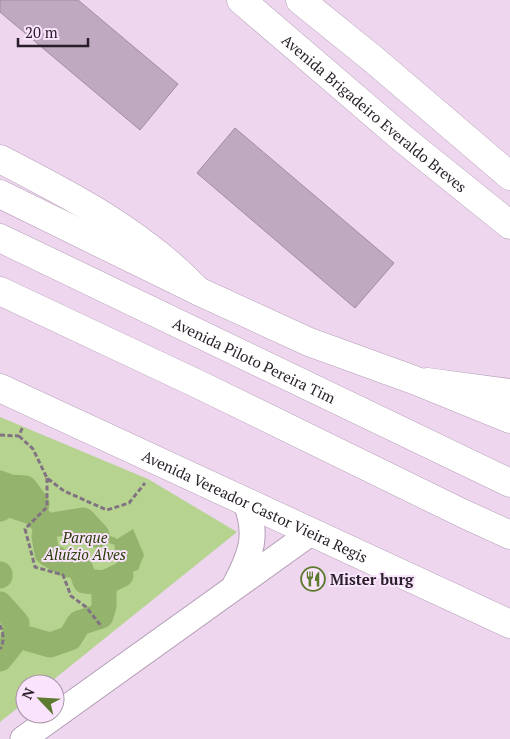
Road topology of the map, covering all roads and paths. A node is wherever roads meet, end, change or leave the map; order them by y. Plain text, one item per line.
1 (241, 0) edge
2 (300, 0) edge
3 (0, 160) edge
4 (510, 176) edge
5 (0, 194) edge
6 (510, 225) edge
7 (0, 238) edge
8 (198, 290) junction
9 (0, 291) edge
10 (414, 380) junction
11 (0, 388) edge
12 (510, 393) edge
13 (510, 419) edge
14 (19, 436) dead end
15 (158, 461) junction
16 (47, 478) junction
17 (510, 483) edge
18 (245, 501) junction
19 (312, 532) junction
20 (510, 535) edge
21 (234, 588) junction
22 (510, 624) edge
23 (0, 625) edge
24 (102, 627) dead end
25 (0, 649) edge
26 (23, 739) edge

1 - 6 main road, Avenida Brigadeiro Everaldo Breves
2 - 4 main road
3 - 8 main road
5 - 8 main road
7 - 17 main road, Avenida Piloto Pereira Tim
8 - 10 main road
9 - 20 main road
10 - 12 main road
10 - 13 main road
11 - 15 main road, Avenida Vereador Castor Vieira Regis
14 - 16 path
15 - 16 path
15 - 18 main road, Avenida Vereador Castor Vieira Regis
16 - 24 path
18 - 19 main road, Avenida Vereador Castor Vieira Regis
18 - 21 street
19 - 21 street
19 - 22 main road, Avenida Vereador Castor Vieira Regis
21 - 26 street
23 - 25 path

